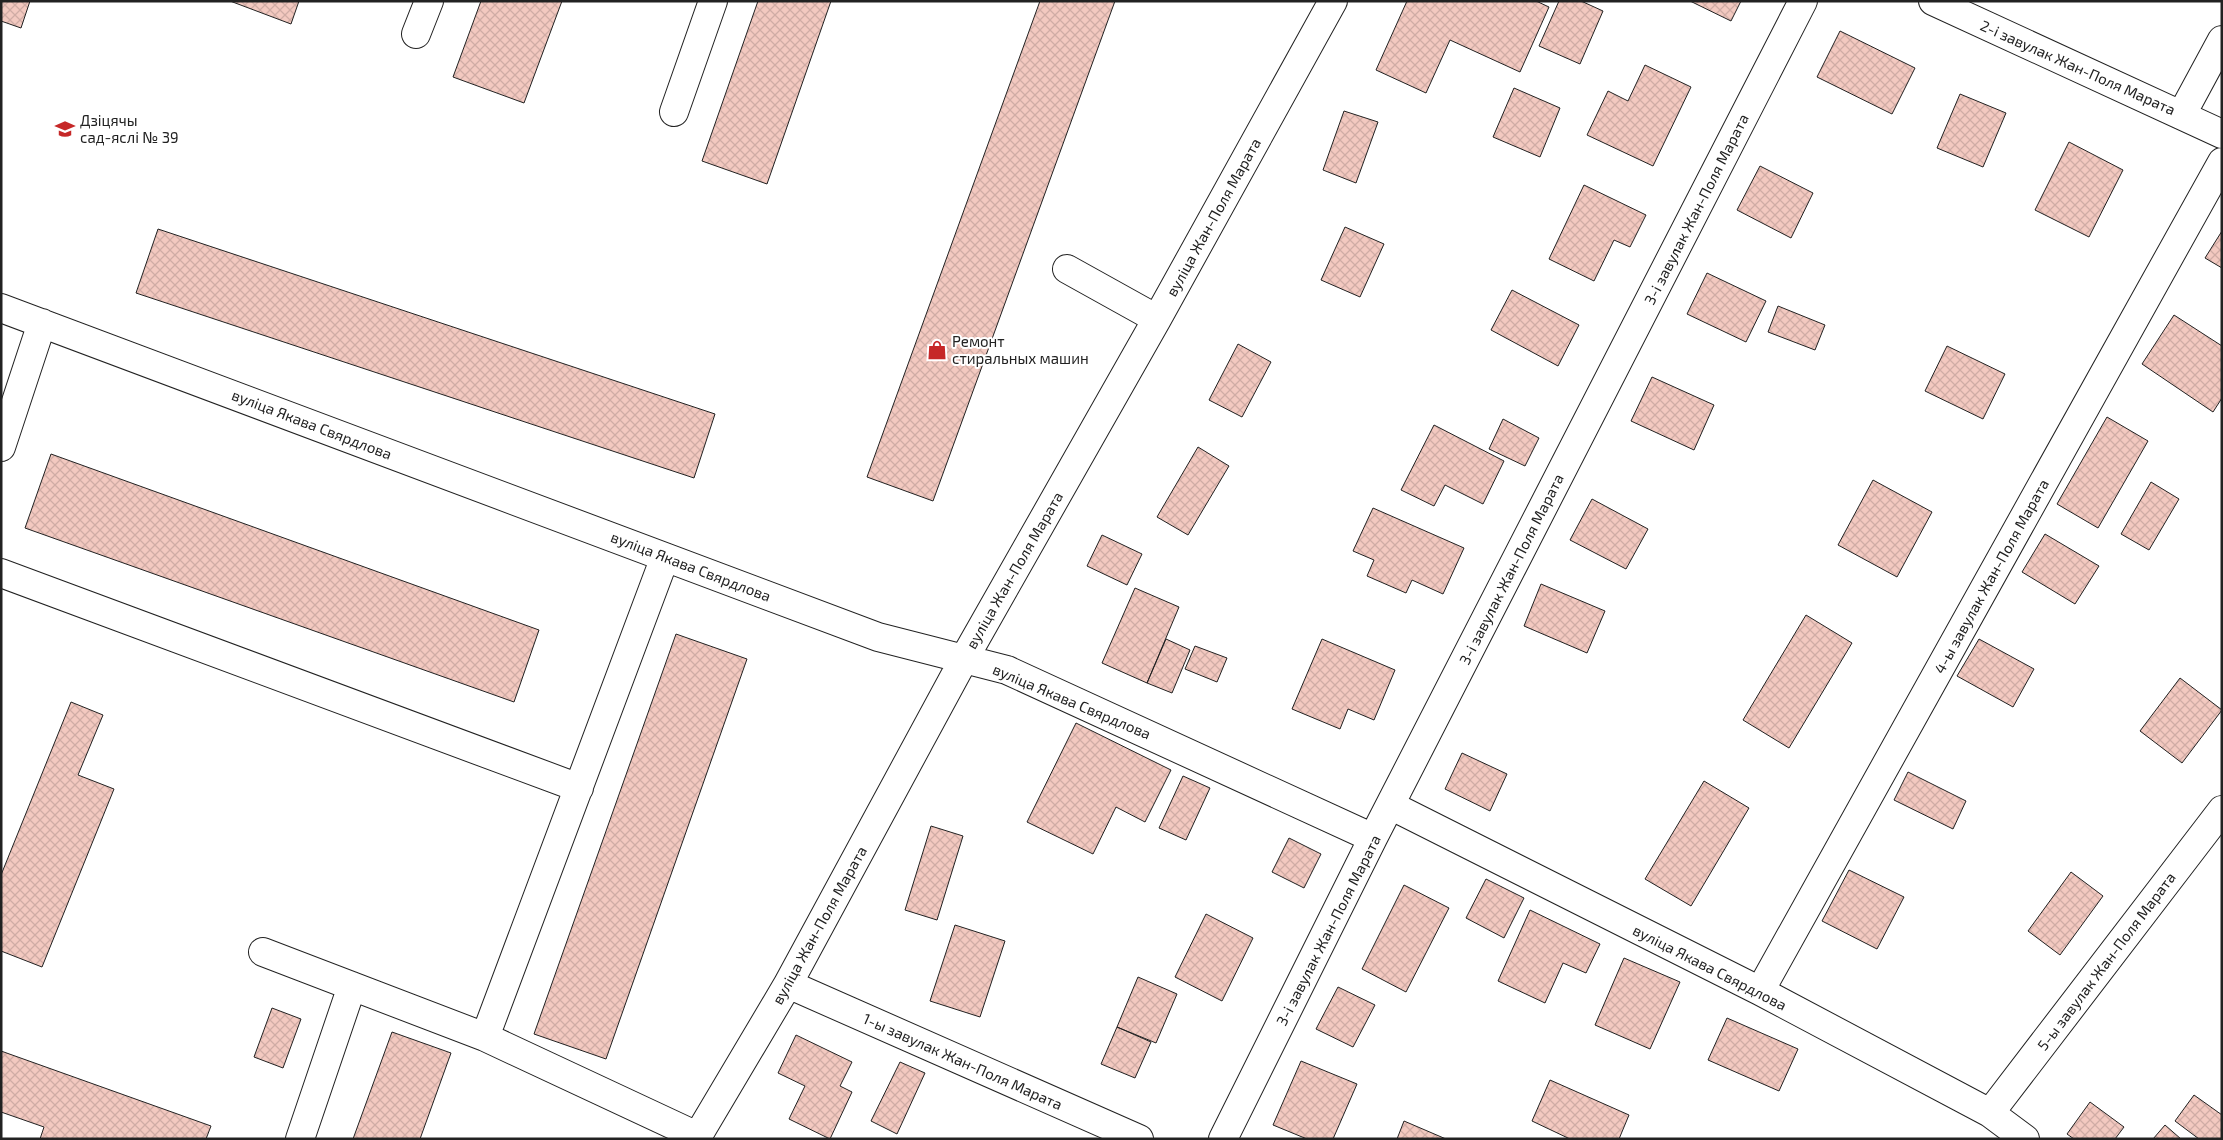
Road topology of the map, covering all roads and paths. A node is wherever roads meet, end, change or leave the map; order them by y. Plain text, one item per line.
1 (428, 1) edge
2 (713, 1) edge
3 (1333, 1) edge
4 (1803, 1) edge
5 (1933, 1) edge
6 (416, 34) dead end
7 (2222, 40) edge
8 (674, 112) dead end
9 (2182, 114) junction
10 (2222, 134) edge
11 (2222, 162) edge
12 (1067, 269) dead end
13 (1, 308) edge
14 (1157, 320) junction
15 (42, 323) junction
16 (1, 447) edge
17 (665, 557) junction
18 (1, 573) edge
19 (964, 659) junction
20 (579, 788) junction
21 (1390, 805) junction
22 (2222, 810) edge
23 (1374, 838) junction
24 (263, 952) dead end
25 (788, 984) junction
26 (352, 986) junction
27 (1760, 991) junction
28 (485, 1037) junction
29 (1990, 1113) junction
30 (697, 1137) edge
31 (300, 1139) edge
32 (1139, 1139) edge
33 (1223, 1139) edge
34 (2025, 1139) edge

1 - 6 street
2 - 8 street
3 - 14 street, вуліца Жан-Поля Марата
4 - 21 street, 3-і завулак Жан-Поля Марата
5 - 9 street, 2-і завулак Жан-Поля Марата
7 - 9 street
9 - 10 street, 2-і завулак Жан-Поля Марата
11 - 27 street, 4-ы завулак Жан-Поля Марата
12 - 14 street
13 - 15 street, вуліца Якава Свярдлова
14 - 19 street, вуліца Жан-Поля Марата
15 - 16 street
15 - 17 street, вуліца Якава Свярдлова
17 - 19 street, вуліца Якава Свярдлова
17 - 20 street
18 - 20 street
19 - 23 street, вуліца Якава Свярдлова
19 - 25 street, вуліца Жан-Поля Марата
20 - 28 street
21 - 23 street, 3-і завулак Жан-Поля Марата
21 - 27 street, вуліца Якава Свярдлова
22 - 29 street, 5-ы завулак Жан-Поля Марата
23 - 33 street, 3-і завулак Жан-Поля Марата
24 - 26 street
25 - 30 street, вуліца Жан-Поля Марата
25 - 32 street, 1-ы завулак Жан-Поля Марата
26 - 28 street
26 - 31 street
27 - 29 street, вуліца Якава Свярдлова
28 - 30 street
29 - 34 street, вуліца Якава Свярдлова

